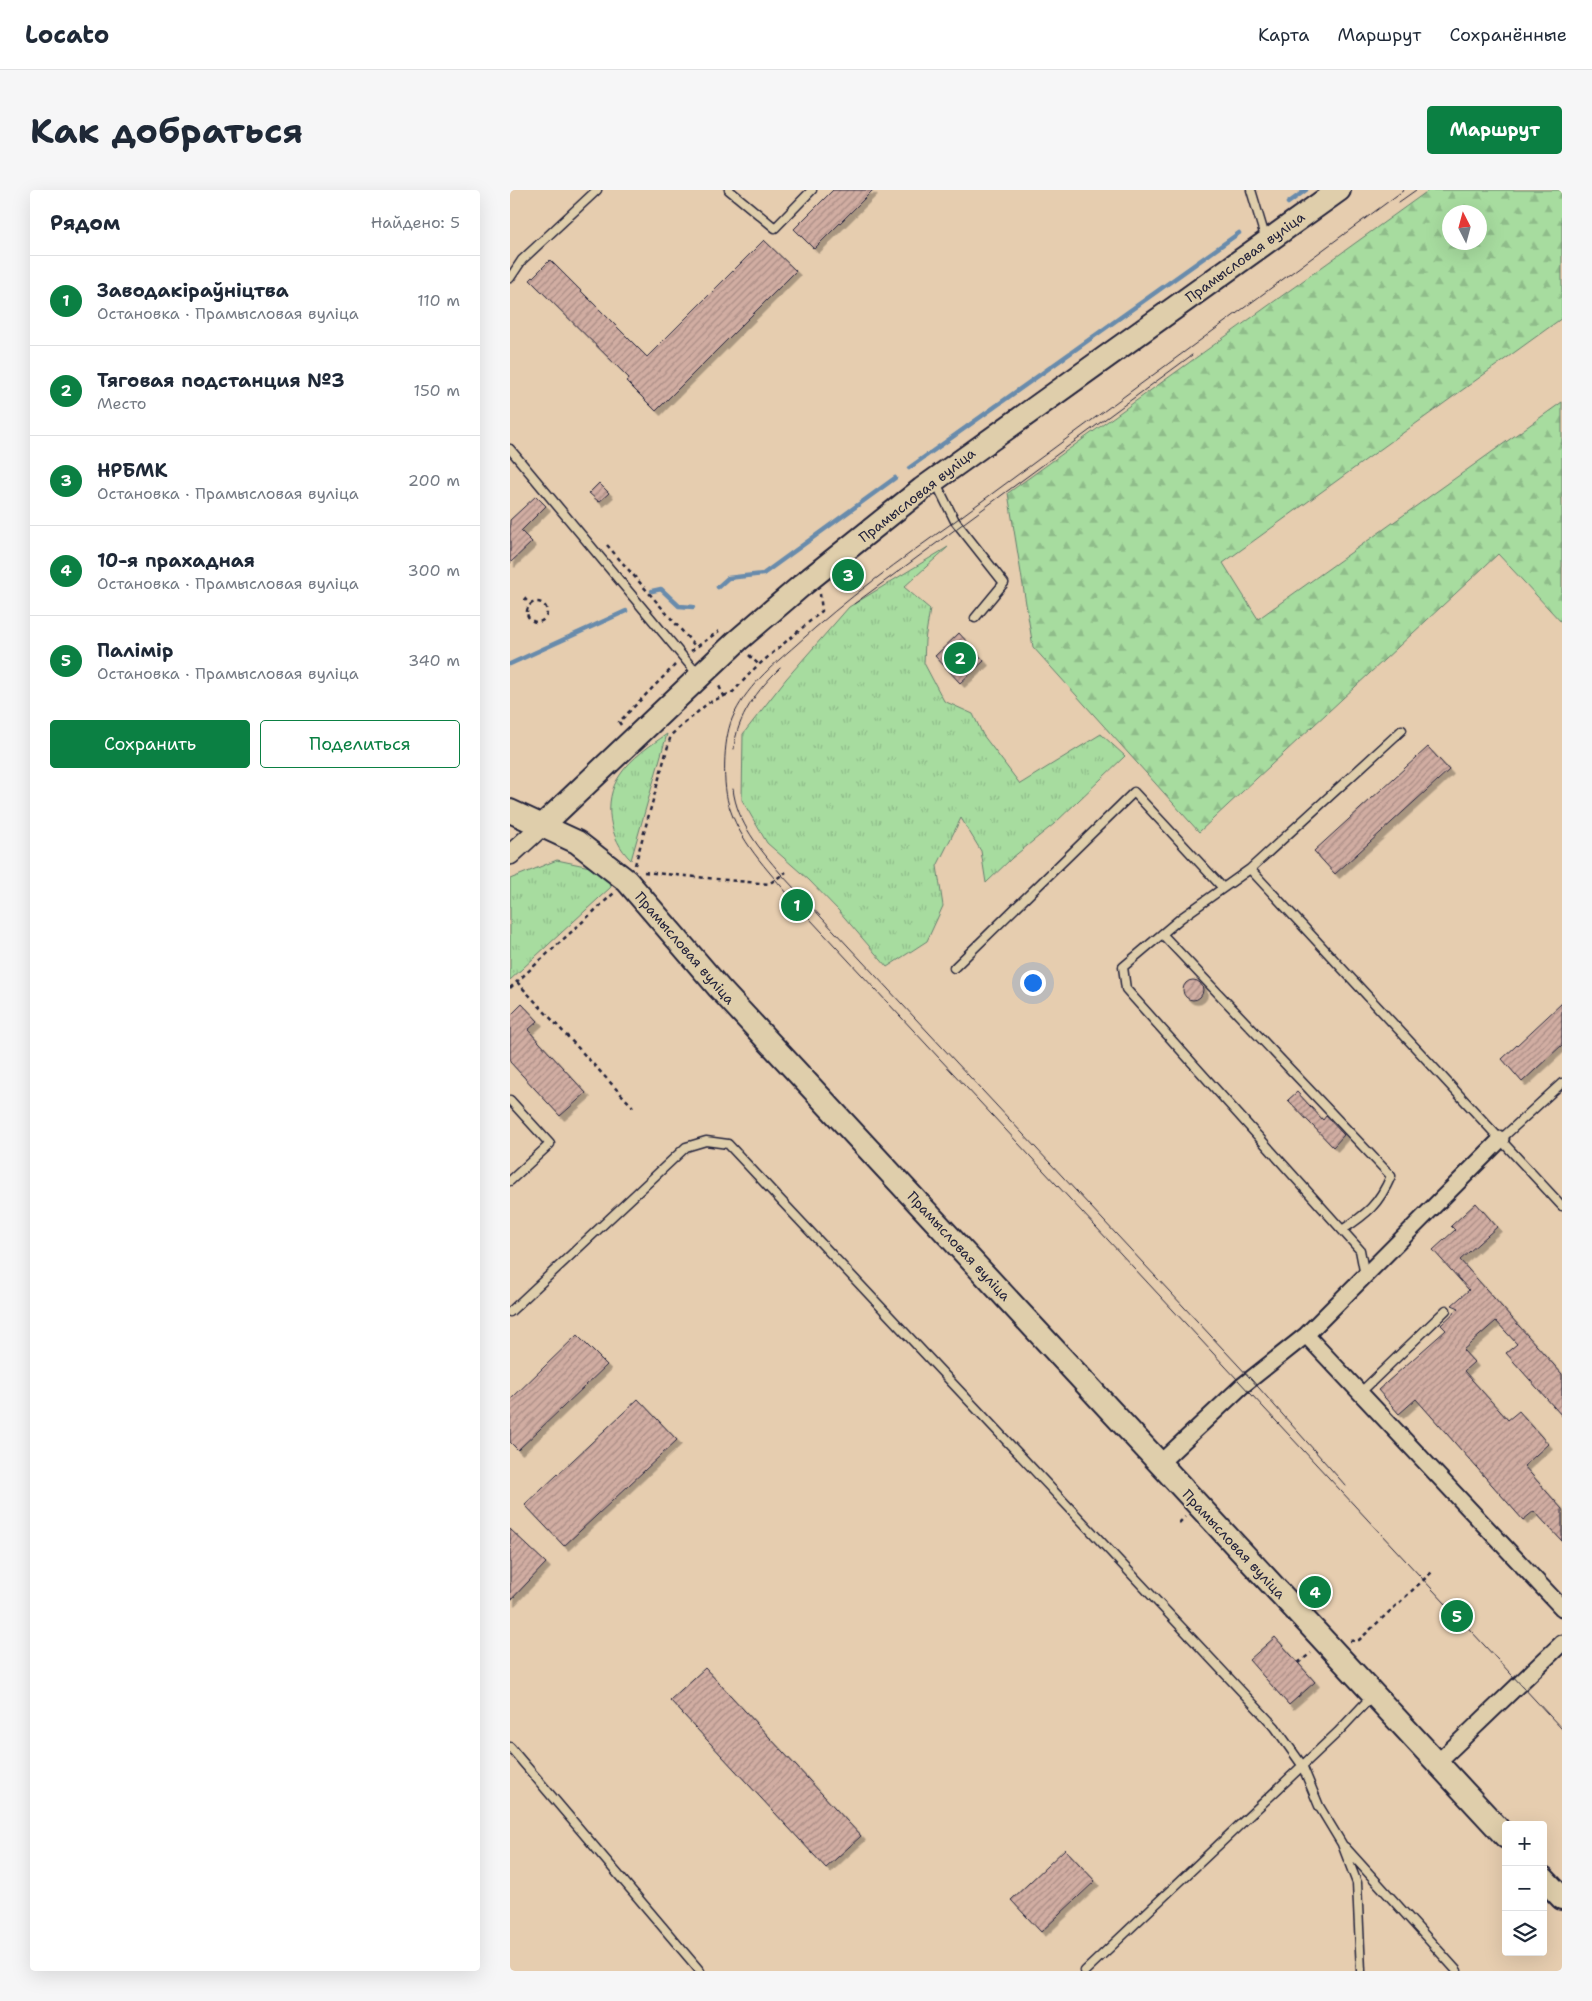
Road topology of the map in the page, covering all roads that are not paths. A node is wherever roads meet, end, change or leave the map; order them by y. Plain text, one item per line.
1 (597, 190) edge
2 (729, 190) edge
3 (812, 190) edge
4 (1251, 190) edge
5 (1339, 190) edge
6 (1267, 242) junction
7 (510, 278) edge
8 (510, 449) edge
9 (934, 479) junction
10 (975, 618) dead end
11 (700, 677) junction
12 (1402, 730) dead end
13 (510, 810) edge
14 (543, 825) junction
15 (510, 855) edge
16 (1250, 869) junction
17 (1223, 888) junction
18 (1162, 934) junction
19 (954, 968) dead end
20 (1562, 1083) edge
21 (510, 1100) edge
22 (1501, 1139) junction
23 (510, 1181) edge
24 (1562, 1206) edge
25 (1342, 1230) junction
26 (1365, 1276) junction
27 (1446, 1310) dead end
28 (510, 1312) edge
29 (1306, 1335) junction
30 (1360, 1393) junction
31 (1160, 1463) junction
32 (1562, 1608) edge
33 (1562, 1643) edge
34 (1374, 1694) junction
35 (510, 1747) edge
36 (1437, 1763) junction
37 (1302, 1765) junction
38 (1502, 1833) edge
39 (1342, 1844) junction
40 (1547, 1882) edge
41 (1562, 1898) edge
42 (700, 1971) edge
43 (1085, 1971) edge
44 (1361, 1971) edge
45 (1457, 1971) edge

1 - 7 lane
2 - 3 lane
4 - 6 lane
5 - 6 main road, Прамысловая вуліца
6 - 9 main road, Прамысловая вуліца
8 - 11 lane
9 - 10 lane
9 - 11 main road, Прамысловая вуліца
11 - 14 main road, Прамысловая вуліца
12 - 16 lane
13 - 14 main road
14 - 15 street
14 - 31 main road, Прамысловая вуліца
16 - 17 lane
16 - 22 lane
17 - 18 lane
17 - 19 lane
18 - 25 lane
18 - 25 lane
20 - 22 lane
21 - 23 lane
22 - 24 lane
22 - 26 street
25 - 26 lane
26 - 29 street
27 - 30 lane
28 - 37 lane
29 - 30 street
29 - 31 street
30 - 32 street
31 - 34 main road, Прамысловая вуліца
33 - 36 street
34 - 36 main road, Прамысловая вуліца
34 - 37 lane
35 - 42 lane
36 - 38 main road, Прамысловая вуліца
37 - 39 lane
37 - 43 lane
39 - 44 lane
39 - 45 lane
40 - 41 main road

